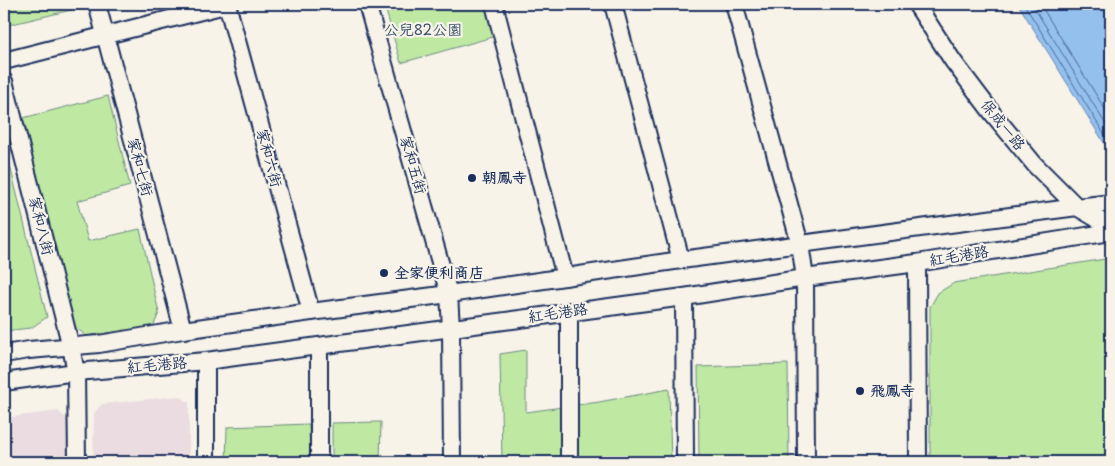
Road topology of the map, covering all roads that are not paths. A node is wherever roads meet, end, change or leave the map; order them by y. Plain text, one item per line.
1 (98, 4) edge
2 (227, 4) edge
3 (367, 4) edge
4 (494, 4) edge
5 (613, 4) edge
6 (734, 4) edge
7 (916, 4) edge
8 (106, 35) junction
9 (4, 61) edge
10 (4, 81) edge
11 (1111, 203) edge
12 (1077, 207) junction
13 (1111, 227) edge
14 (1111, 232) edge
15 (800, 244) junction
16 (681, 260) junction
17 (917, 263) junction
18 (565, 277) junction
19 (805, 278) junction
20 (448, 294) junction
21 (684, 297) junction
22 (569, 311) junction
23 (311, 312) junction
24 (451, 328) junction
25 (183, 330) junction
26 (71, 346) junction
27 (319, 346) junction
28 (4, 354) edge
29 (206, 361) junction
30 (76, 372) junction
31 (4, 382) edge
32 (77, 462) edge
33 (206, 462) edge
34 (319, 462) edge
35 (452, 462) edge
36 (569, 462) edge
37 (685, 462) edge
38 (806, 462) edge
39 (918, 462) edge

1 - 8 street, 家和七街
2 - 8 street
2 - 23 street, 家和六街
3 - 20 street, 家和五街
4 - 18 street
5 - 16 street
6 - 15 street
7 - 12 street, 保成一路
8 - 9 street
8 - 25 street, 家和七街
10 - 26 street, 家和八街
11 - 12 street, 紅毛港路
12 - 13 street, 保成一路
12 - 15 street, 紅毛港路
14 - 17 street, 紅毛港路
15 - 16 street, 紅毛港路
15 - 19 street
16 - 18 street, 紅毛港路
17 - 19 street, 紅毛港路
17 - 39 street
18 - 20 street, 紅毛港路
19 - 21 street, 紅毛港路
19 - 38 street
20 - 23 street, 紅毛港路
20 - 24 street, 家和五街
21 - 22 street, 紅毛港路
21 - 37 street
22 - 24 street, 紅毛港路
22 - 36 street
23 - 25 street, 紅毛港路
24 - 27 street, 紅毛港路
24 - 35 street, 家和五街
25 - 26 street, 紅毛港路
26 - 28 street, 紅毛港路
26 - 30 street, 家和八街
27 - 29 street, 紅毛港路
27 - 34 street
29 - 30 street, 紅毛港路
29 - 33 street
30 - 31 street, 紅毛港路
30 - 32 street, 家和八街

